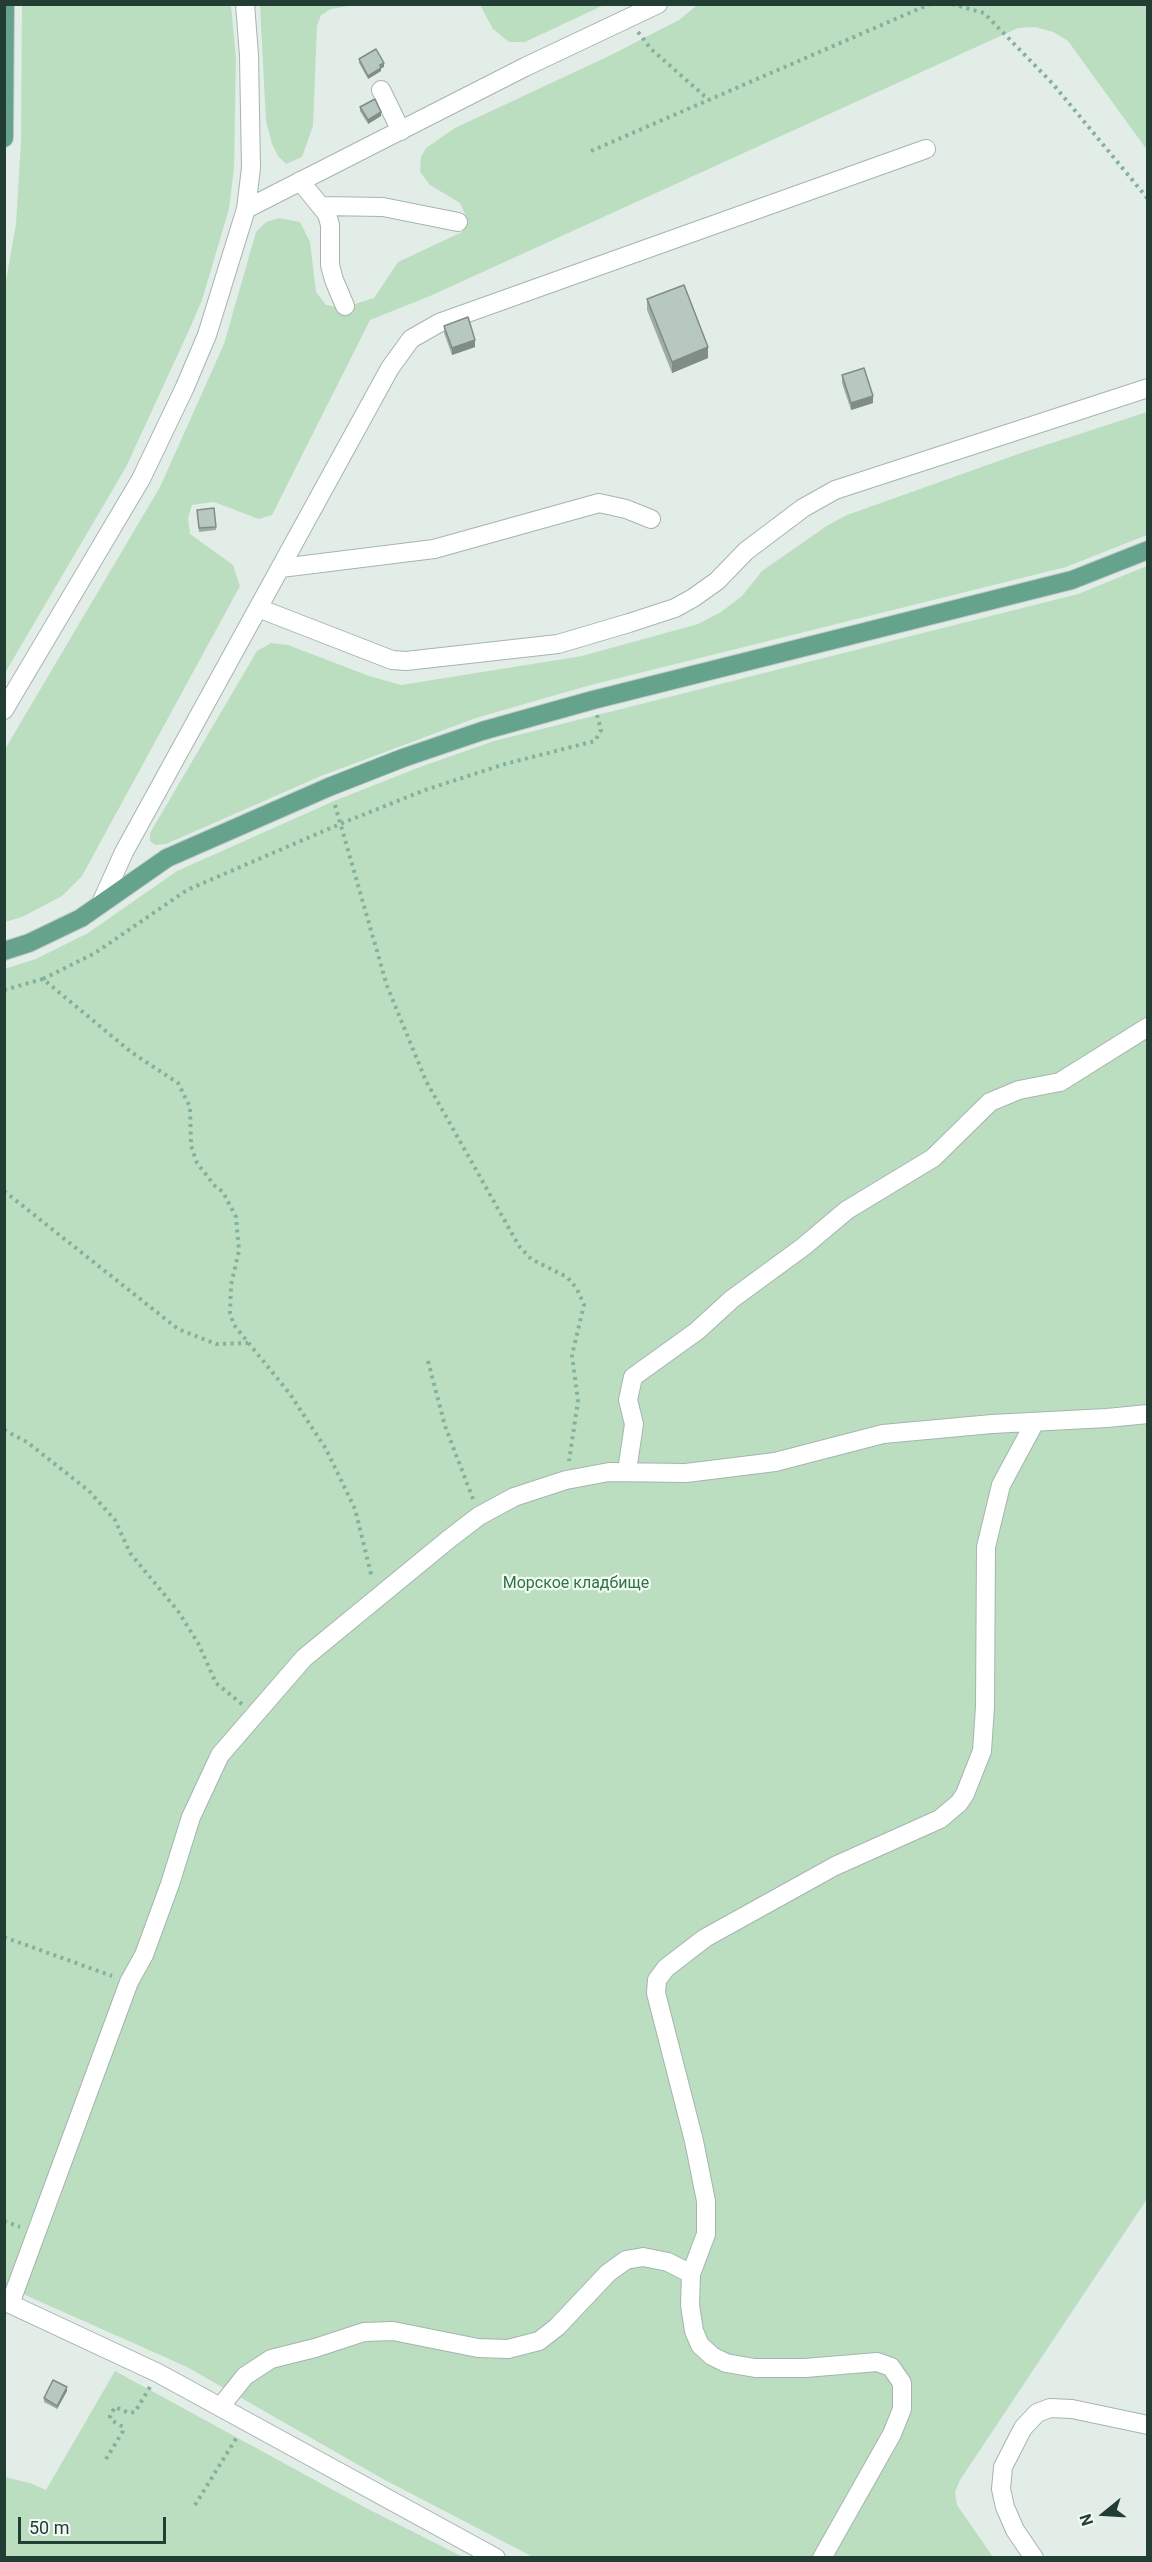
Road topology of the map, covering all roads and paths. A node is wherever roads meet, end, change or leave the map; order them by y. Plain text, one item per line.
1 (5, 4) edge
2 (245, 4) edge
3 (658, 4) edge
4 (930, 4) edge
5 (952, 4) edge
6 (628, 19) junction
7 (381, 90) dead end
8 (709, 100) junction
9 (400, 131) junction
10 (4, 138) edge
11 (926, 149) dead end
12 (591, 151) dead end
13 (300, 181) junction
14 (1148, 199) edge
15 (322, 206) junction
16 (246, 209) junction
17 (458, 222) dead end
18 (345, 306) dead end
19 (1148, 388) edge
20 (651, 519) dead end
21 (1148, 550) edge
22 (280, 567) junction
23 (258, 608) junction
24 (593, 700) junction
25 (4, 710) edge
26 (328, 787) junction
27 (340, 824) junction
28 (101, 903) junction
29 (4, 951) edge
30 (43, 979) junction
31 (4, 990) edge
32 (1148, 1027) edge
33 (4, 1191) edge
34 (248, 1343) junction
35 (428, 1361) dead end
36 (1148, 1414) edge
37 (1035, 1422) junction
38 (4, 1430) edge
39 (627, 1471) junction
40 (566, 1480) junction
41 (479, 1516) junction
42 (376, 1598) junction
43 (255, 1716) junction
44 (4, 1937) edge
45 (129, 1982) junction
46 (691, 2274) junction
47 (7, 2302) edge
48 (158, 2373) junction
49 (220, 2406) junction
50 (1148, 2425) edge
51 (226, 2456) dead end
52 (106, 2459) dead end
53 (195, 2505) dead end
54 (496, 2558) edge
55 (822, 2558) edge
56 (1034, 2558) edge

1 - 10 main road
2 - 16 street
3 - 6 street
4 - 8 path
5 - 14 path
6 - 8 path
6 - 9 street
7 - 9 street
8 - 12 path
9 - 13 street
11 - 22 street
13 - 15 street
13 - 16 street
15 - 17 street
15 - 18 street
16 - 25 street
19 - 23 street
20 - 22 street
21 - 24 main road
22 - 23 street
23 - 28 street
24 - 26 main road
24 - 27 path
26 - 27 path
26 - 28 main road
27 - 30 path
27 - 40 path
28 - 29 main road
30 - 31 path
30 - 34 path
32 - 39 street
33 - 34 path
34 - 42 path
35 - 41 path
36 - 37 street
37 - 39 street
37 - 46 street
38 - 43 path
39 - 40 street
40 - 41 street
41 - 42 street
42 - 43 street
43 - 45 street
44 - 45 path
45 - 47 street
46 - 49 street
46 - 55 street
47 - 48 street
48 - 49 street
48 - 52 path
49 - 54 street
50 - 56 street
51 - 53 path

